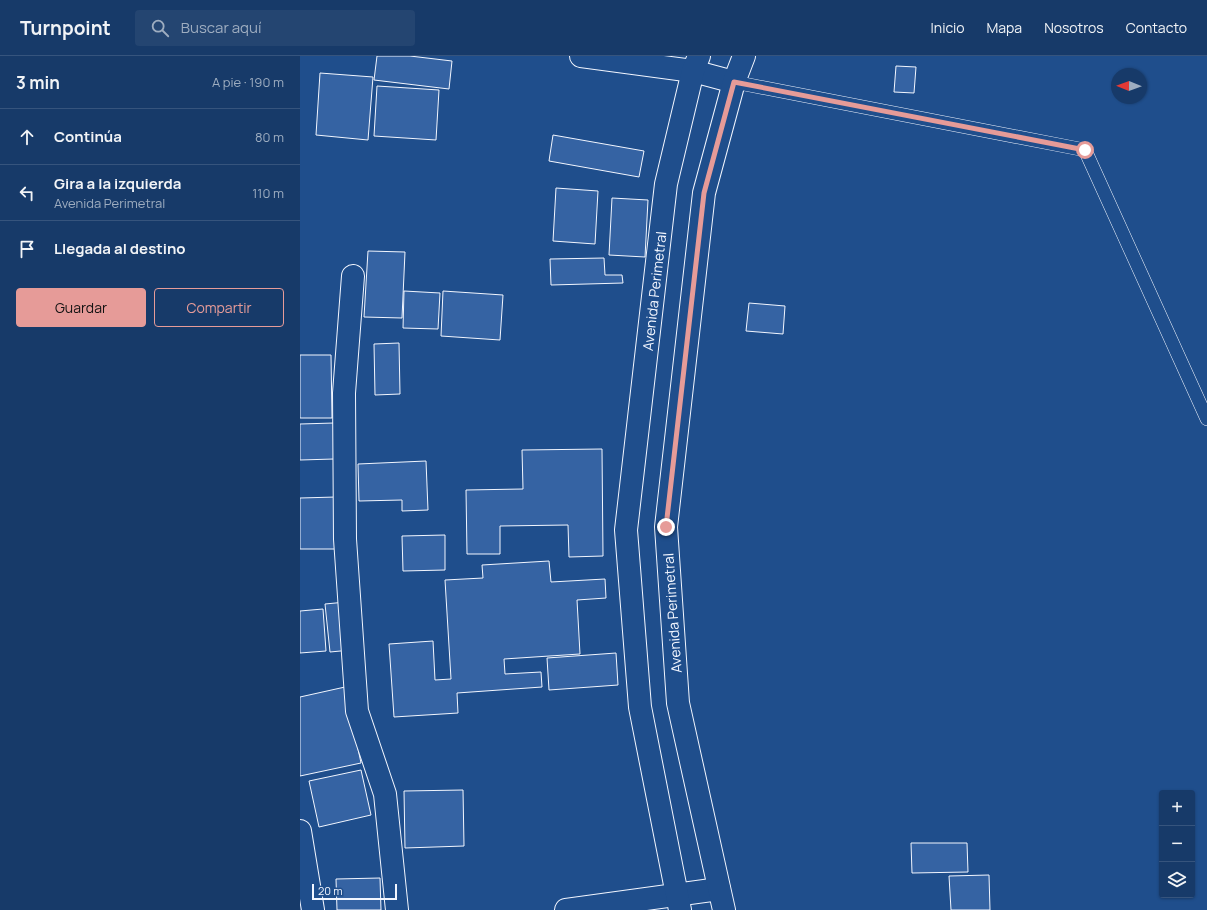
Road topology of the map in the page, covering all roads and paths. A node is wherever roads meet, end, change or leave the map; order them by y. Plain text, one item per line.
1 (581, 56) edge
2 (744, 56) edge
3 (696, 63) edge
4 (734, 82) junction
5 (354, 276) dead end
6 (1207, 419) edge
7 (300, 831) edge
8 (719, 889) junction
9 (678, 903) edge
10 (313, 910) edge
11 (397, 910) edge
12 (566, 910) edge
13 (724, 910) edge

1 - 3 main road
2 - 4 main road, Avenida Perimetral
3 - 4 main road
3 - 9 main road, Avenida Perimetral
4 - 6 lane
4 - 8 main road, Avenida Perimetral
5 - 11 main road
7 - 10 main road
8 - 9 main road
8 - 13 main road, Avenida Perimetral
9 - 12 main road

